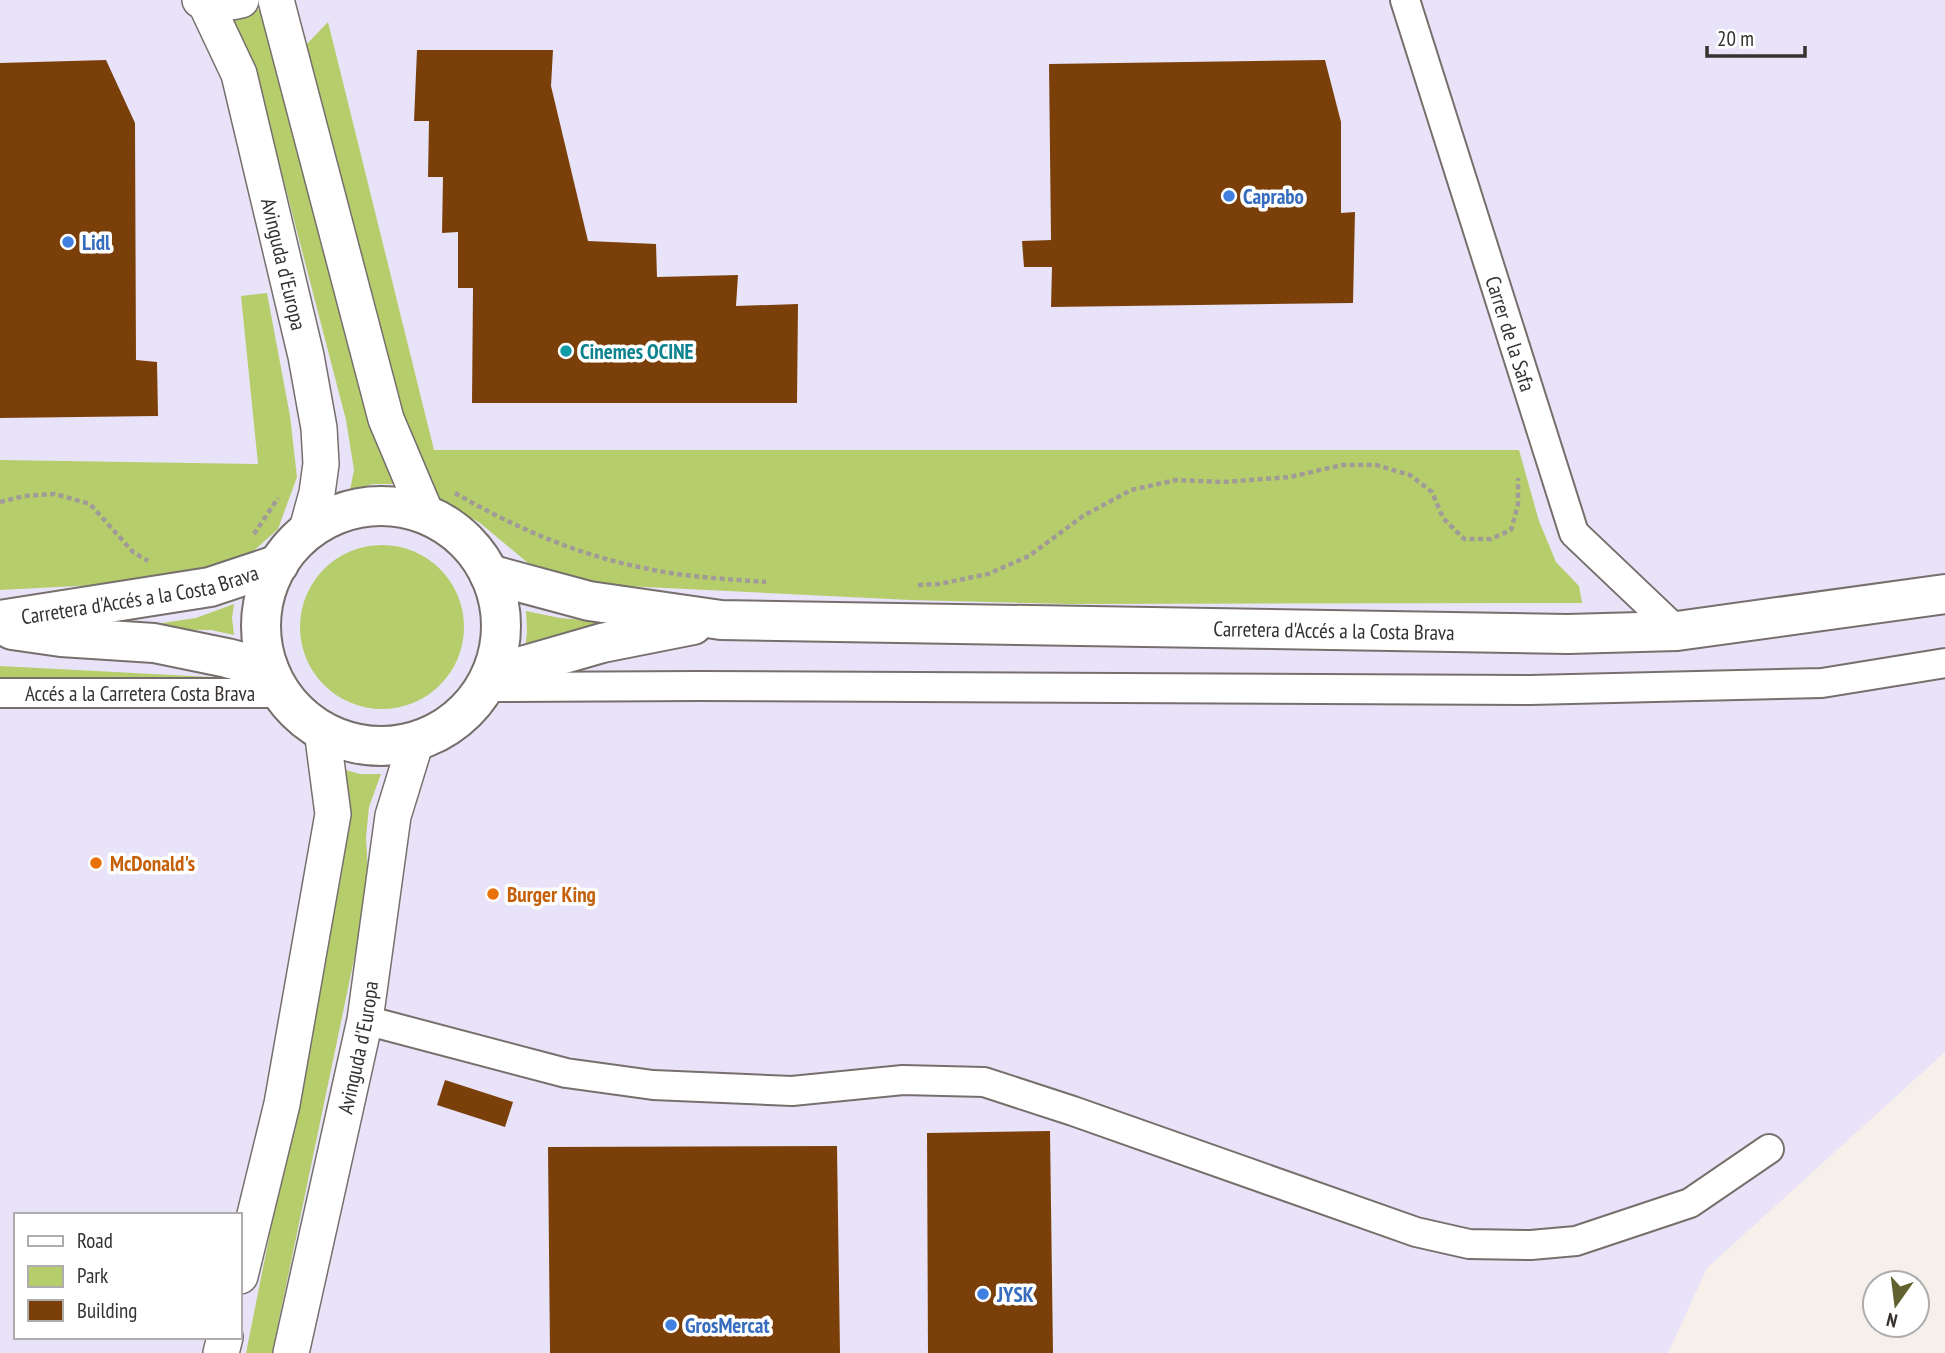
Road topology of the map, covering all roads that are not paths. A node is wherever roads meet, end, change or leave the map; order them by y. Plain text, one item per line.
1 (241, 0) edge
2 (276, 0) edge
3 (302, 0) edge
4 (1405, 0) edge
5 (203, 1) edge
6 (291, 57) junction
7 (439, 503) junction
8 (306, 533) junction
9 (279, 564) junction
10 (489, 574) junction
11 (1945, 594) edge
12 (0, 620) edge
13 (721, 620) junction
14 (0, 629) edge
15 (1677, 631) junction
16 (1945, 663) edge
17 (275, 681) junction
18 (488, 681) junction
19 (0, 693) edge
20 (322, 730) junction
21 (416, 741) junction
22 (365, 1020) junction
23 (1769, 1149) dead end
24 (242, 1268) edge
25 (291, 1353) edge

1 - 5 street
2 - 6 street
3 - 6 street
4 - 15 street, Carrer de la Safa
5 - 8 street, Avinguda d'Europa
6 - 7 street
7 - 8 main road
7 - 10 main road
8 - 9 main road
9 - 12 main road, Carretera d'Accés a la Costa Brava
9 - 17 main road
10 - 13 main road, Carretera d'Accés a la Costa Brava
10 - 18 main road
11 - 15 main road, Carretera d'Accés a la Costa Brava
13 - 15 main road, Carretera d'Accés a la Costa Brava
13 - 18 main road, Carretera d'Accés a la Costa Brava
14 - 17 main road, Carretera d'Accés a la Costa Brava
16 - 18 street
17 - 19 street, Accés a la Carretera Costa Brava
17 - 20 main road
18 - 21 main road
20 - 21 main road
20 - 24 street
21 - 22 street, Avinguda d'Europa
22 - 23 street
22 - 25 street, Avinguda d'Europa

